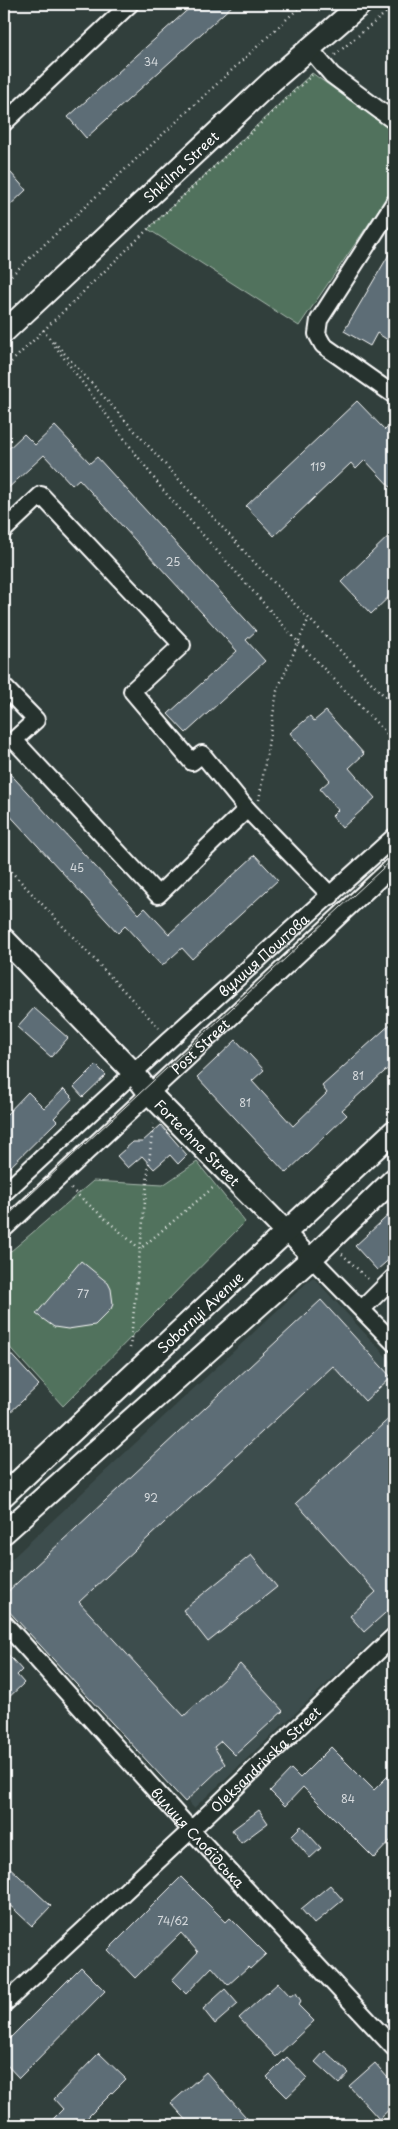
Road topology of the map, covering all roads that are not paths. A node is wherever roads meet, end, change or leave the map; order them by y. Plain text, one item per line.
1 (130, 4) edge
2 (361, 4) edge
3 (309, 48) junction
4 (394, 121) edge
5 (4, 123) edge
6 (394, 203) edge
7 (4, 332) edge
8 (394, 395) edge
9 (4, 530) edge
10 (4, 688) edge
11 (251, 813) junction
12 (394, 837) edge
13 (394, 865) edge
14 (331, 896) junction
15 (4, 939) edge
16 (134, 1073) junction
17 (149, 1093) junction
18 (394, 1131) edge
19 (394, 1179) edge
20 (4, 1194) edge
21 (4, 1228) edge
22 (286, 1232) junction
23 (313, 1257) junction
24 (394, 1277) edge
25 (362, 1309) junction
26 (394, 1343) edge
27 (4, 1494) edge
28 (4, 1533) edge
29 (4, 1623) edge
30 (394, 1636) edge
31 (191, 1830) junction
32 (4, 2004) edge
33 (394, 2048) edge

1 - 5 street
2 - 3 main road, Shkilna Street
3 - 4 street
3 - 7 main road, Shkilna Street
6 - 8 street
9 - 11 street
10 - 11 street
11 - 14 street
12 - 14 street, вулиця Поштова
13 - 17 street, Post Street
14 - 16 street, вулиця Поштова
15 - 16 main road, Fortechna Street
16 - 17 main road, Fortechna Street
16 - 20 street
17 - 21 street, Post Street
17 - 22 main road, Fortechna Street
18 - 22 main road, Sobornyi Avenue
19 - 23 main road
22 - 23 street, Fortechna Street
22 - 27 main road, Sobornyi Avenue
23 - 25 street, Fortechna Street
23 - 28 main road
24 - 25 street
25 - 26 street, Fortechna Street
29 - 31 street, вулиця Слобідська
30 - 31 street, Oleksandrivska Street
31 - 32 street, Oleksandrivska Street
31 - 33 street, вулиця Слобідська

